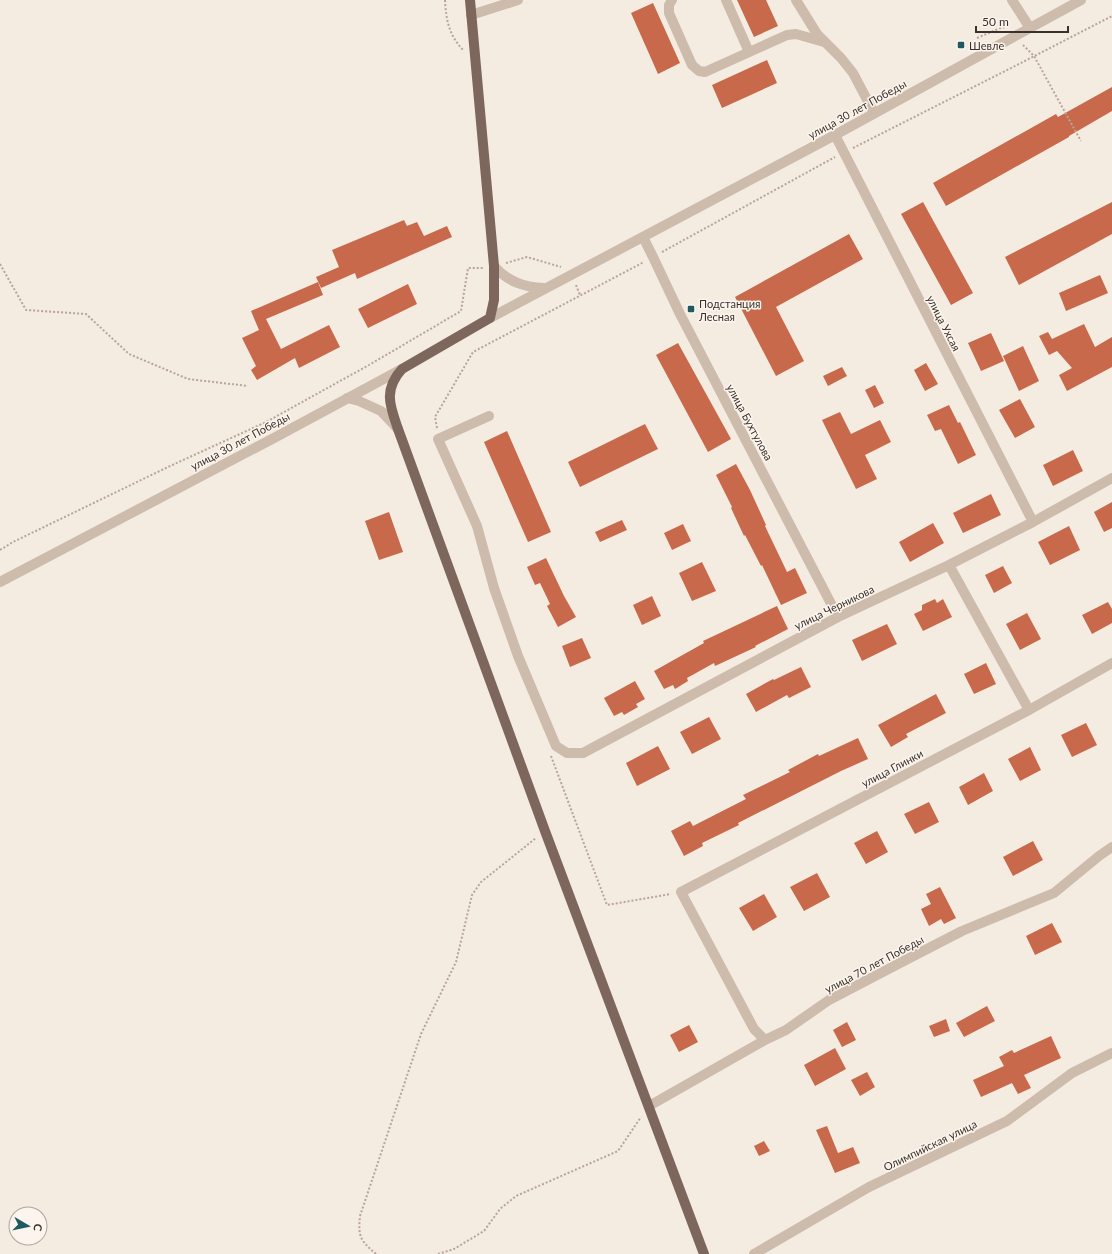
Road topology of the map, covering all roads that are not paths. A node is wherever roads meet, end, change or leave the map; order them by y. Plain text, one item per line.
1 (470, 0) edge
2 (518, 0) edge
3 (672, 0) edge
4 (726, 0) edge
5 (796, 0) edge
6 (1012, 0) edge
7 (1081, 0) edge
8 (471, 15) junction
9 (1030, 28) junction
10 (824, 42) junction
11 (749, 52) junction
12 (874, 113) junction
13 (835, 135) junction
14 (643, 237) junction
15 (494, 266) junction
16 (546, 288) junction
17 (490, 318) junction
18 (402, 369) junction
19 (347, 398) junction
20 (489, 416) dead end
21 (398, 429) junction
22 (1112, 478) edge
23 (1033, 522) junction
24 (950, 565) junction
25 (0, 582) edge
26 (838, 617) junction
27 (1112, 663) edge
28 (1029, 710) junction
29 (1112, 847) edge
30 (765, 1040) junction
31 (1112, 1052) edge
32 (649, 1106) junction
33 (704, 1254) edge
34 (754, 1254) edge

1 - 8 main road
2 - 8 street
3 - 11 street
4 - 11 street
5 - 10 street
6 - 9 street
7 - 9 street, улица 30 лет Победы
8 - 15 main road
9 - 12 street, улица 30 лет Победы
10 - 11 street
10 - 12 street
12 - 13 street, улица 30 лет Победы
13 - 14 street, улица 30 лет Победы
13 - 23 street, улица Ухсая
14 - 16 street, улица 30 лет Победы
14 - 26 street, улица Бухтулова
15 - 16 street
15 - 17 main road
16 - 17 street, улица 30 лет Победы
17 - 18 main road, улица 30 лет Победы
18 - 19 street, улица 30 лет Победы
18 - 21 main road
19 - 21 street
19 - 25 street, улица 30 лет Победы
20 - 26 street, улица Черникова
21 - 32 main road
22 - 23 street, улица Черникова
23 - 24 street, улица Черникова
24 - 26 street, улица Черникова
24 - 28 street
27 - 28 street, улица Глинки
28 - 30 street, улица Глинки
29 - 30 street, улица 70 лет Победы
30 - 32 street, улица 70 лет Победы
31 - 34 street, Олимпийская улица
32 - 33 main road

